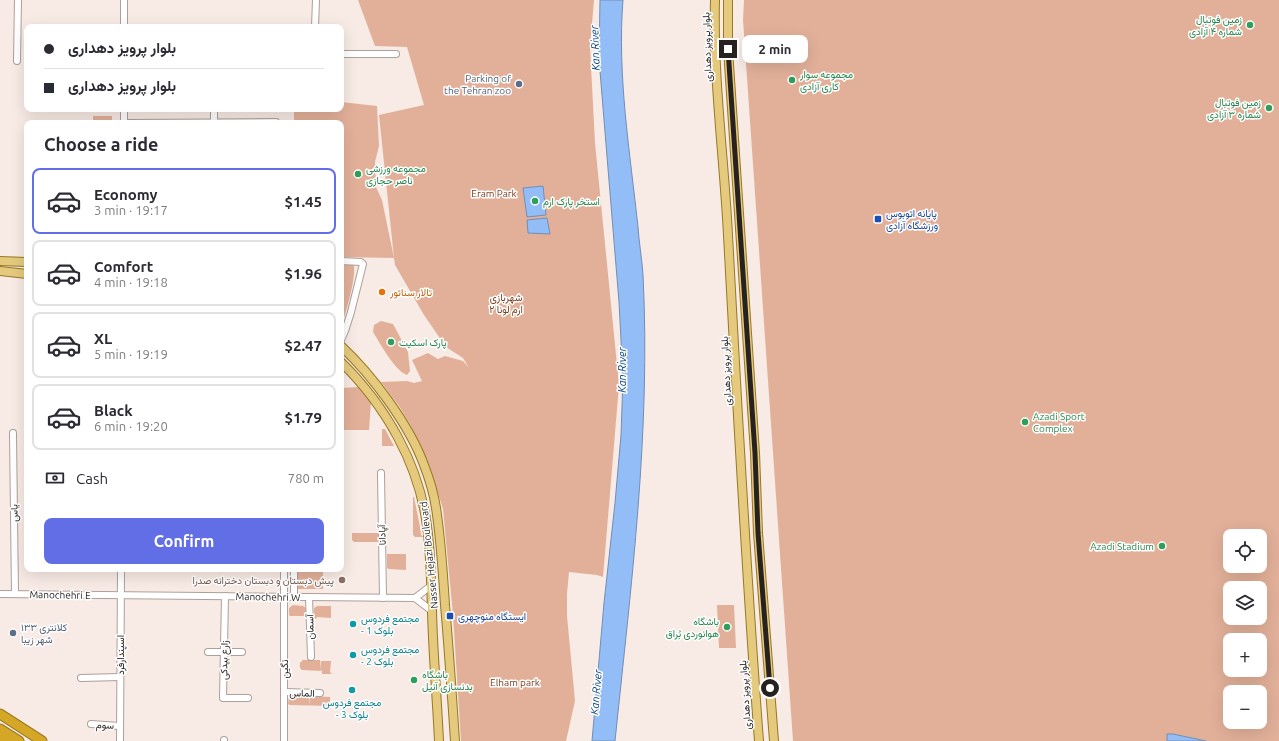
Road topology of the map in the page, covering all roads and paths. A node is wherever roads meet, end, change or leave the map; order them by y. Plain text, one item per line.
1 (18, 0) edge
2 (124, 0) edge
3 (316, 0) edge
4 (715, 0) edge
5 (728, 0) edge
6 (124, 24) edge
7 (315, 24) edge
8 (344, 54) edge
9 (396, 54) dead end
10 (17, 60) dead end
11 (0, 260) edge
12 (24, 262) edge
13 (344, 262) edge
14 (0, 272) edge
15 (24, 274) edge
16 (344, 333) edge
17 (344, 349) edge
18 (344, 365) edge
19 (13, 433) dead end
20 (381, 473) dead end
21 (121, 572) edge
22 (284, 572) edge
23 (294, 572) edge
24 (432, 585) junction
25 (0, 594) edge
26 (15, 594) junction
27 (121, 595) junction
28 (225, 596) junction
29 (284, 597) junction
30 (294, 597) junction
31 (309, 597) junction
32 (383, 598) junction
33 (415, 598) junction
34 (432, 610) junction
35 (208, 652) dead end
36 (225, 652) junction
37 (242, 652) dead end
38 (311, 657) dead end
39 (120, 677) junction
40 (81, 678) dead end
41 (284, 692) junction
42 (320, 693) dead end
43 (248, 698) dead end
44 (0, 714) edge
45 (91, 724) dead end
46 (120, 726) junction
47 (0, 729) edge
48 (0, 737) edge
49 (7, 741) edge
50 (19, 741) edge
51 (42, 741) edge
52 (120, 741) edge
53 (284, 741) edge
54 (439, 741) edge
55 (455, 741) edge
56 (759, 741) edge
57 (774, 741) edge

1 - 10 street
2 - 6 street
3 - 7 street
4 - 56 main road, بلوار پرویز دهداری
5 - 57 main road
8 - 9 street
11 - 12 main road
13 - 16 street
14 - 15 main road
17 - 55 main road, Nasser Hejazi Boulevard
18 - 24 main road, Nasser Hejazi Boulevard
19 - 26 street, یاس
20 - 32 street, آپادانا
21 - 27 street, اسپندارفرد
22 - 29 street, نگین
23 - 30 street
24 - 33 street
24 - 34 main road, Nasser Hejazi Boulevard
25 - 26 street, Manochehri E
26 - 27 street, Manochehri E
27 - 28 street, Manochehri W
27 - 39 street, اسپندارفرد
28 - 29 street, Manochehri W
28 - 36 street, زارع بیدکی
29 - 30 street, Manochehri W
29 - 41 street, نگین
30 - 31 street, Manochehri W
31 - 32 street, Manochehri W
31 - 38 street, آسمان
32 - 33 street, Manochehri W
33 - 34 street
34 - 54 main road, Nasser Hejazi Boulevard
35 - 36 street
36 - 37 street
36 - 43 street, زارع بیدکی
39 - 40 street
39 - 46 street, اسپندارفرد
41 - 42 street, الماس
41 - 53 street, نگین
44 - 51 highway
45 - 46 street, سوم
46 - 52 street, اسپندارفرد
47 - 50 highway
48 - 49 highway

